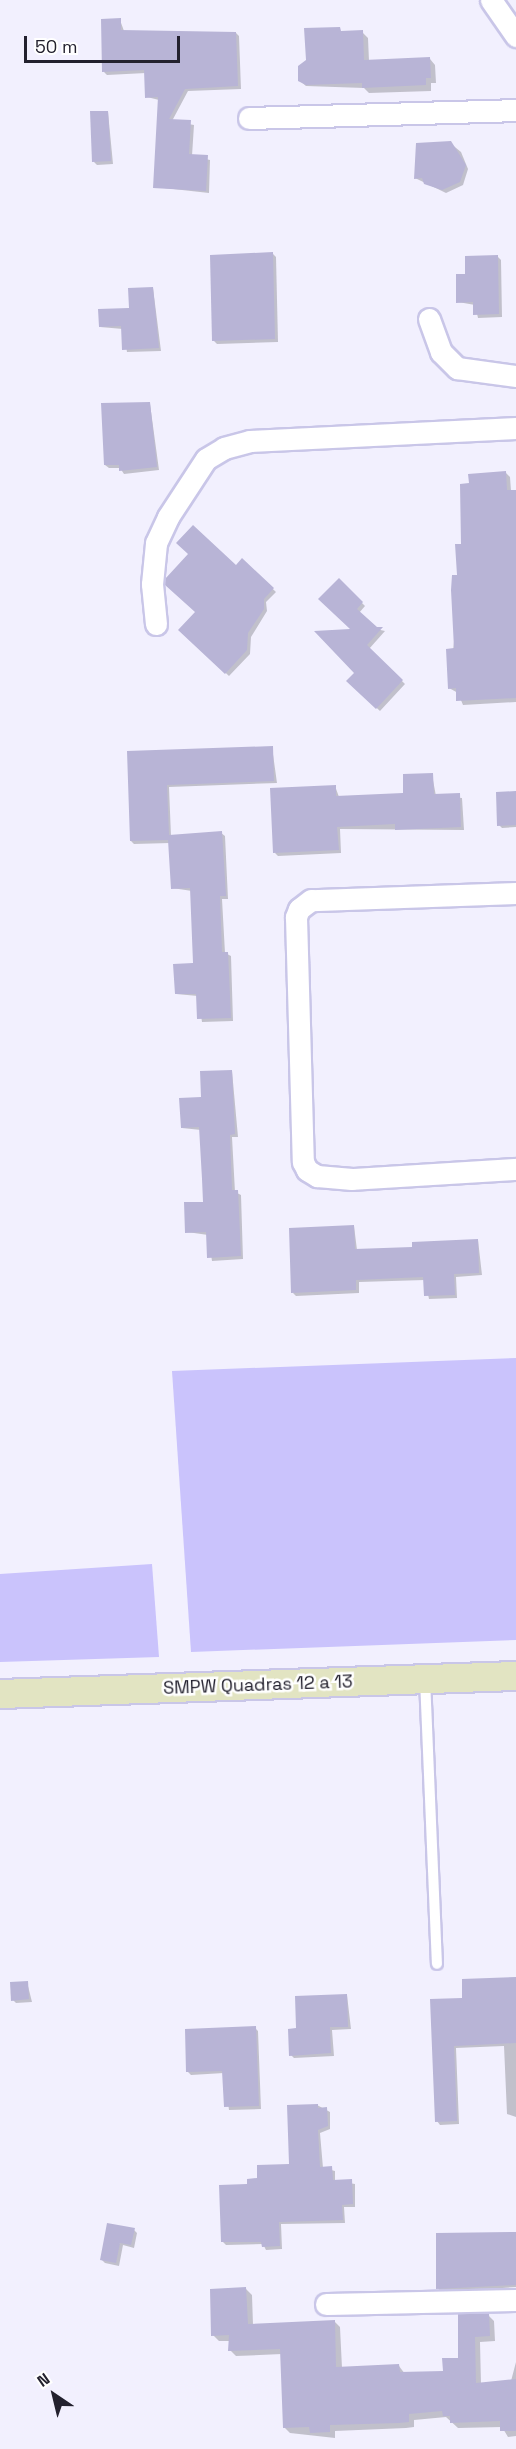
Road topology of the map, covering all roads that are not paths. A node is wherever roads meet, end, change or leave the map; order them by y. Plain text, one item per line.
1 (491, 0) edge
2 (516, 36) edge
3 (516, 110) edge
4 (249, 118) dead end
5 (429, 319) dead end
6 (516, 375) edge
7 (516, 428) edge
8 (156, 624) dead end
9 (516, 893) edge
10 (516, 1169) edge
11 (516, 1676) edge
12 (425, 1679) junction
13 (0, 1694) edge
14 (436, 1964) dead end
15 (516, 2300) edge
16 (326, 2304) dead end

1 - 2 street
3 - 4 street
5 - 6 street
7 - 8 street
9 - 10 street
11 - 12 street, SMPW Quadras 12 a 13
12 - 13 street, SMPW Quadras 12 a 13
12 - 14 lane
15 - 16 street

